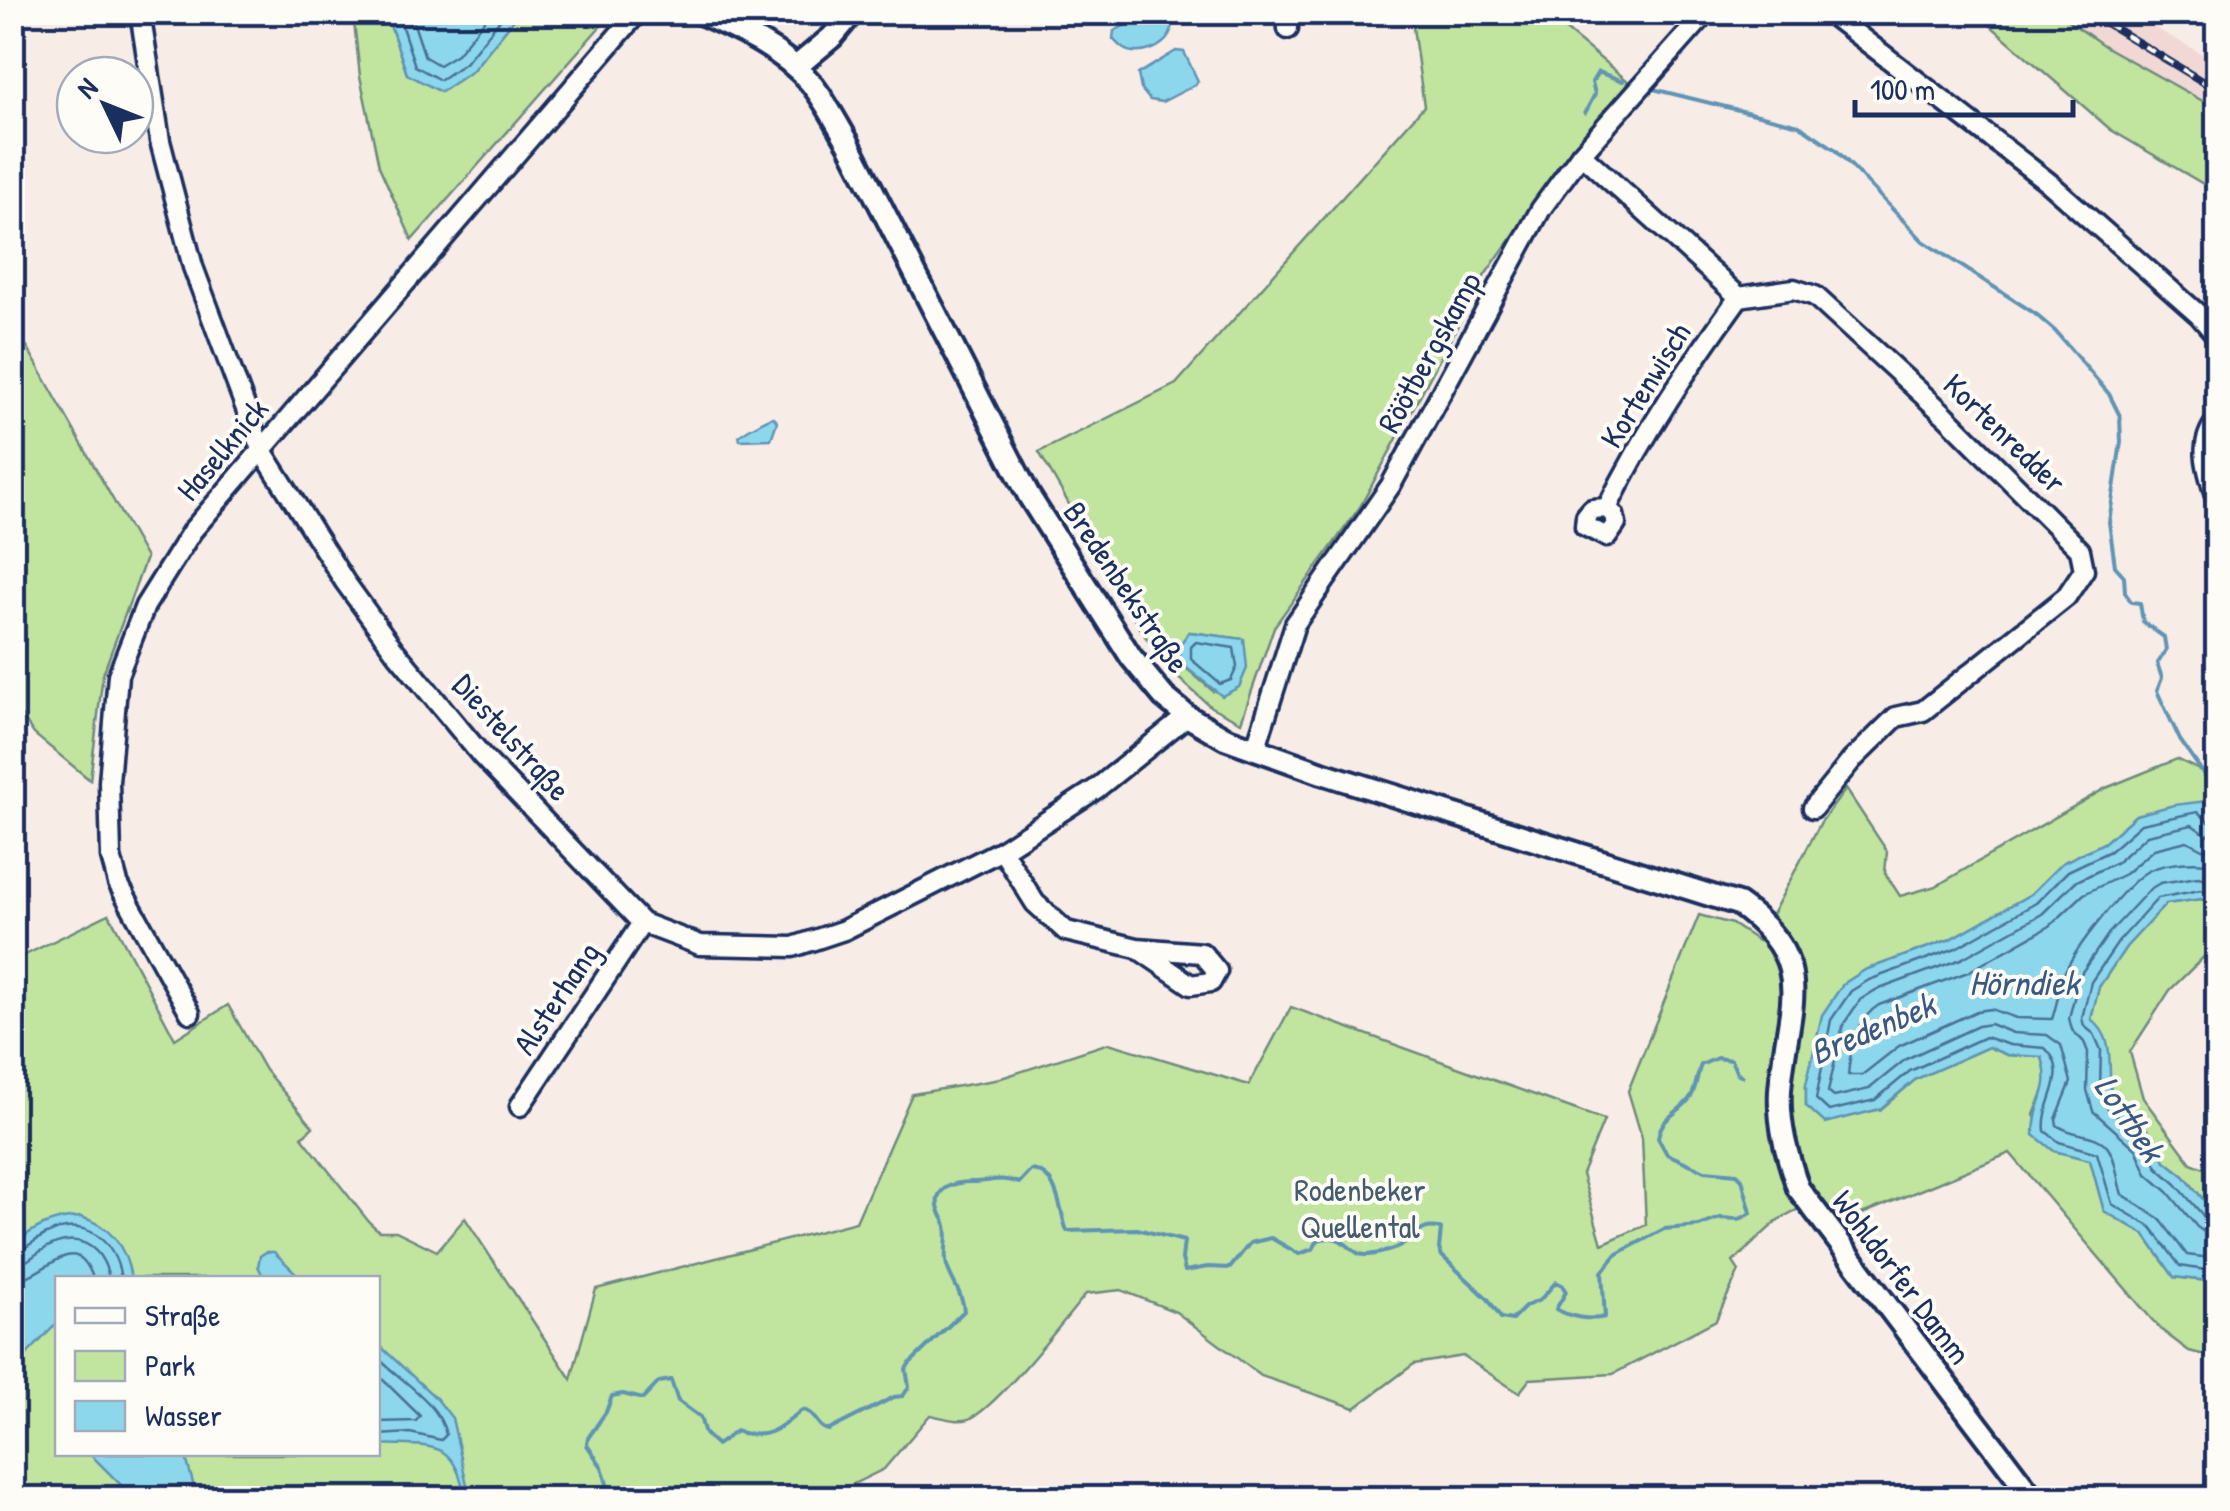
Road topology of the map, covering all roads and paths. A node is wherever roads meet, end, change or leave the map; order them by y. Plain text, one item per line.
1 (140, 12) edge
2 (638, 12) edge
3 (698, 12) edge
4 (853, 12) edge
5 (1707, 12) edge
6 (1828, 12) edge
7 (796, 67) junction
8 (1581, 154) junction
9 (1739, 297) junction
10 (2218, 337) edge
11 (2218, 418) edge
12 (261, 449) junction
13 (2218, 504) edge
14 (1607, 508) dead end
15 (1187, 716) junction
16 (1255, 750) junction
17 (1813, 808) dead end
18 (1002, 850) junction
19 (642, 923) junction
20 (1137, 948) dead end
21 (190, 1013) dead end
22 (1783, 1068) joint
23 (520, 1106) dead end
24 (2034, 1498) edge

1 - 12 street, Diestelstraße
2 - 12 street, Haselknick
3 - 7 street, Bredenbekstraße
4 - 7 street
5 - 8 street, Röötbergskamp
6 - 10 street
7 - 15 street, Bredenbekstraße
8 - 9 street
8 - 16 street, Röötbergskamp
9 - 14 street, Kortenwisch
9 - 17 street, Kortenredder
11 - 13 street
12 - 19 street, Diestelstraße
12 - 21 street, Haselknick
15 - 16 street, Bredenbekstraße
15 - 18 street, Diestelstraße
16 - 22 street, Bredenbekstraße
18 - 19 street, Diestelstraße
18 - 20 street
19 - 23 street, Alsterhang
22 - 24 street, Wohldorfer Damm

